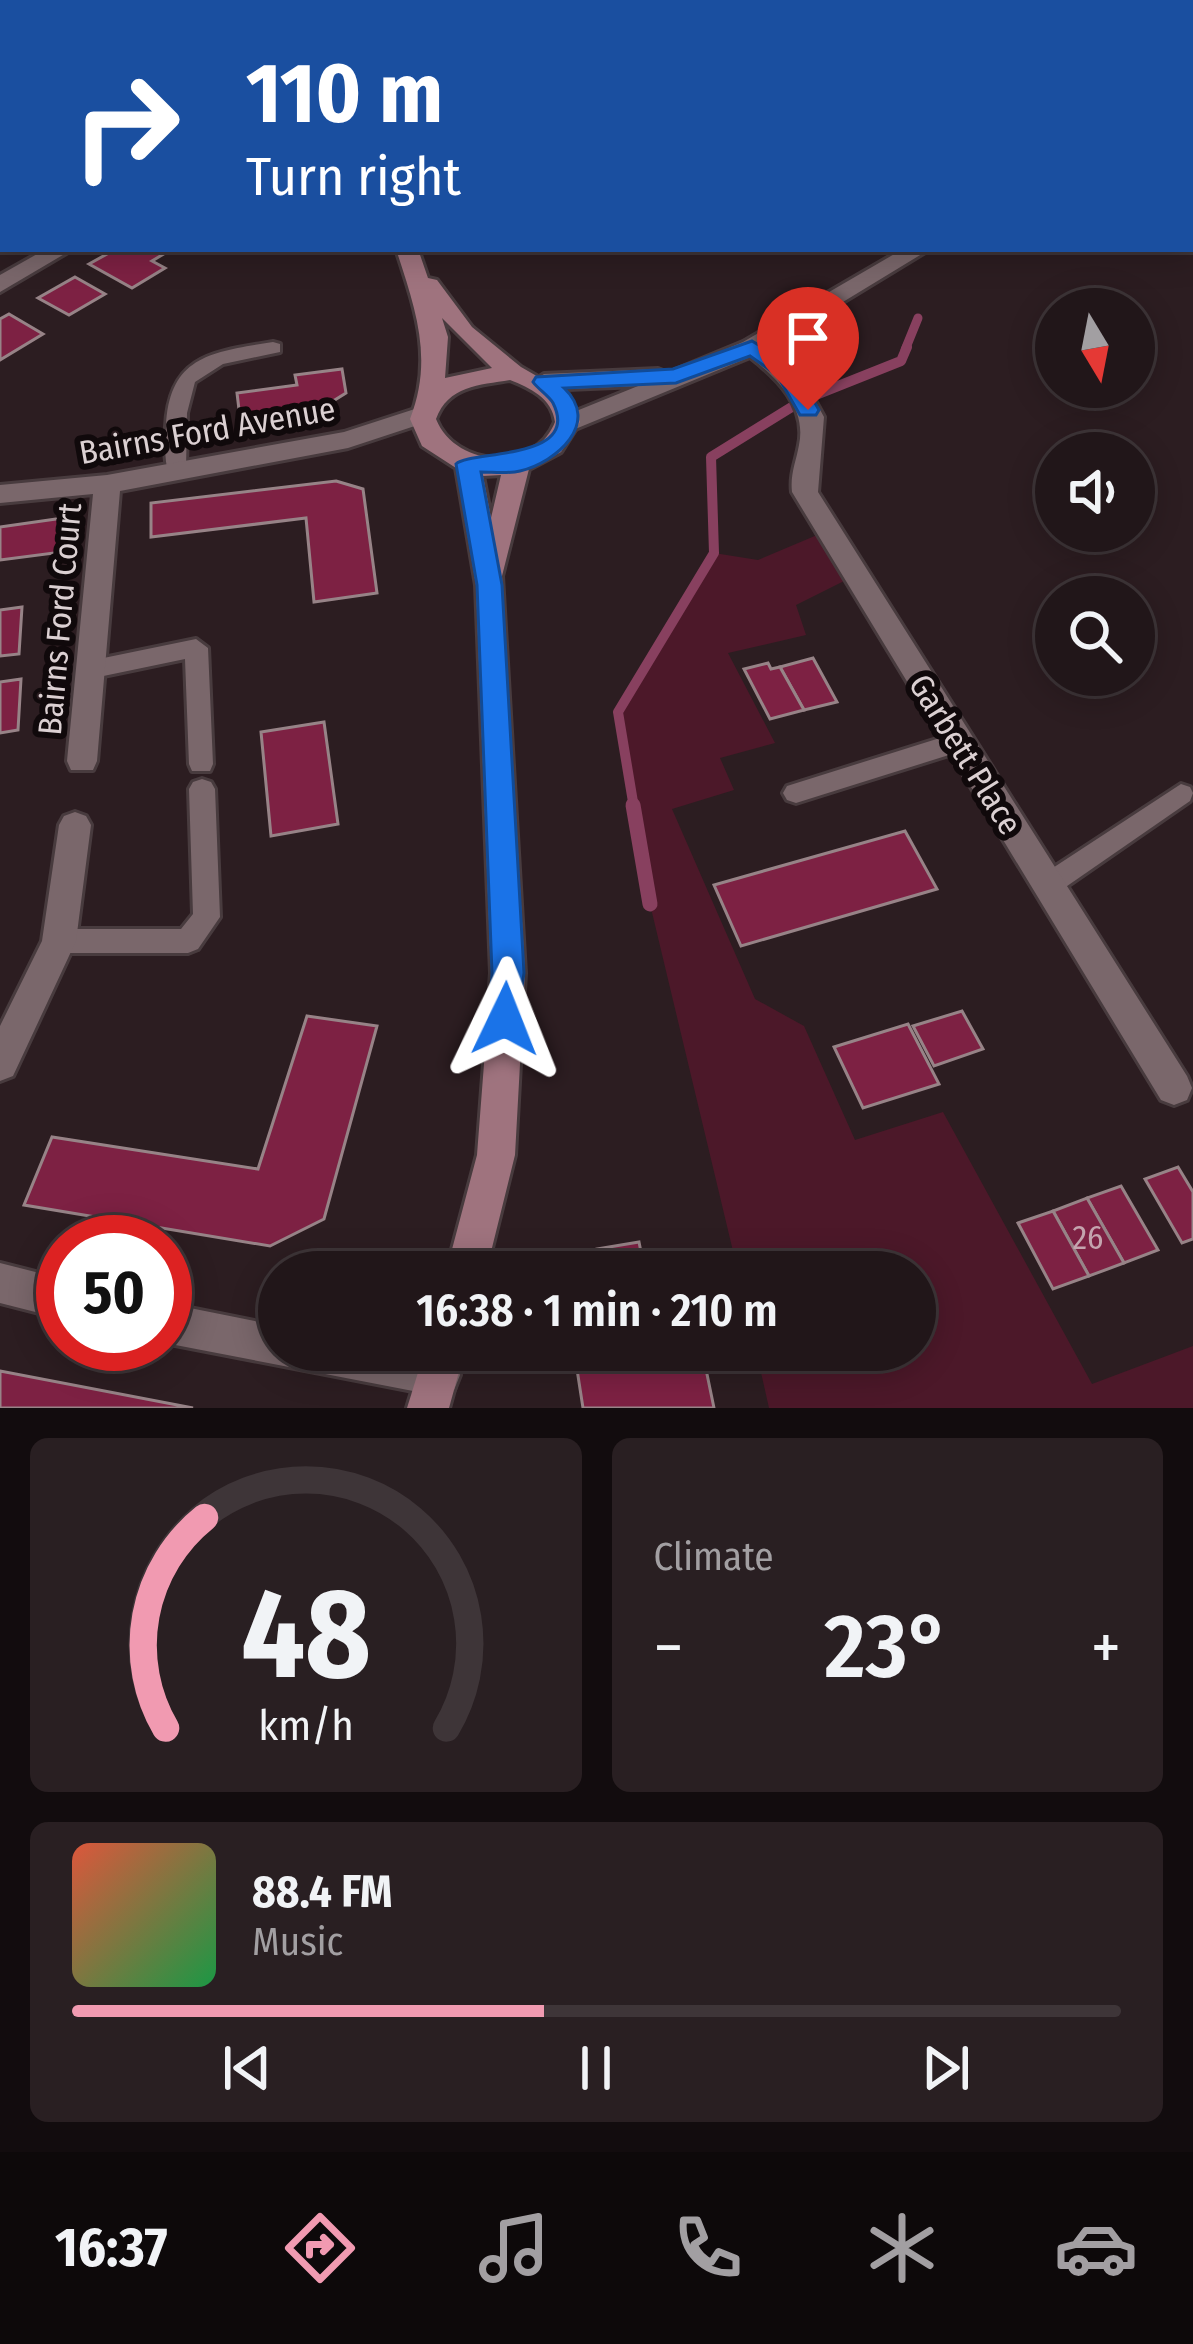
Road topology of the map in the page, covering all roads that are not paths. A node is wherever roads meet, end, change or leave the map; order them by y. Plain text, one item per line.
1 (57, 252) edge
2 (914, 252) edge
3 (411, 258) edge
4 (0, 285) edge
5 (752, 347) junction
6 (272, 348) dead end
7 (512, 372) junction
8 (676, 376) junction
9 (544, 382) junction
10 (426, 406) junction
11 (568, 424) junction
12 (467, 464) junction
13 (517, 464) junction
14 (176, 470) junction
15 (107, 484) junction
16 (0, 494) edge
17 (490, 585) junction
18 (89, 670) junction
19 (959, 742) junction
20 (82, 761) dead end
21 (796, 793) dead end
22 (1181, 794) dead end
23 (75, 825) dead end
24 (1048, 885) junction
25 (59, 940) junction
26 (0, 1064) edge
27 (1174, 1088) dead end
28 (471, 1251) edge
29 (0, 1283) edge
30 (36, 1292) edge
31 (192, 1328) edge
32 (258, 1342) edge
33 (403, 1371) edge
34 (437, 1378) edge

1 - 4 street
2 - 5 street
3 - 7 main road
3 - 10 main road
5 - 8 street
5 - 19 street, Garbett Place
6 - 14 lane
7 - 9 main road
7 - 10 main road
8 - 9 street
8 - 11 street
9 - 11 main road
10 - 12 main road
10 - 14 street, Bairns Ford Avenue
11 - 13 main road
12 - 13 main road
12 - 17 main road
13 - 17 main road
14 - 15 street, Bairns Ford Avenue
15 - 16 street, Bairns Ford Avenue
15 - 18 street, Bairns Ford Court
17 - 28 main road
18 - 20 street, Bairns Ford Court
18 - 25 lane
19 - 21 lane
19 - 24 street, Garbett Place
22 - 24 lane
23 - 25 street
24 - 27 street, Garbett Place
25 - 26 street
29 - 30 street
31 - 32 street
33 - 34 street

